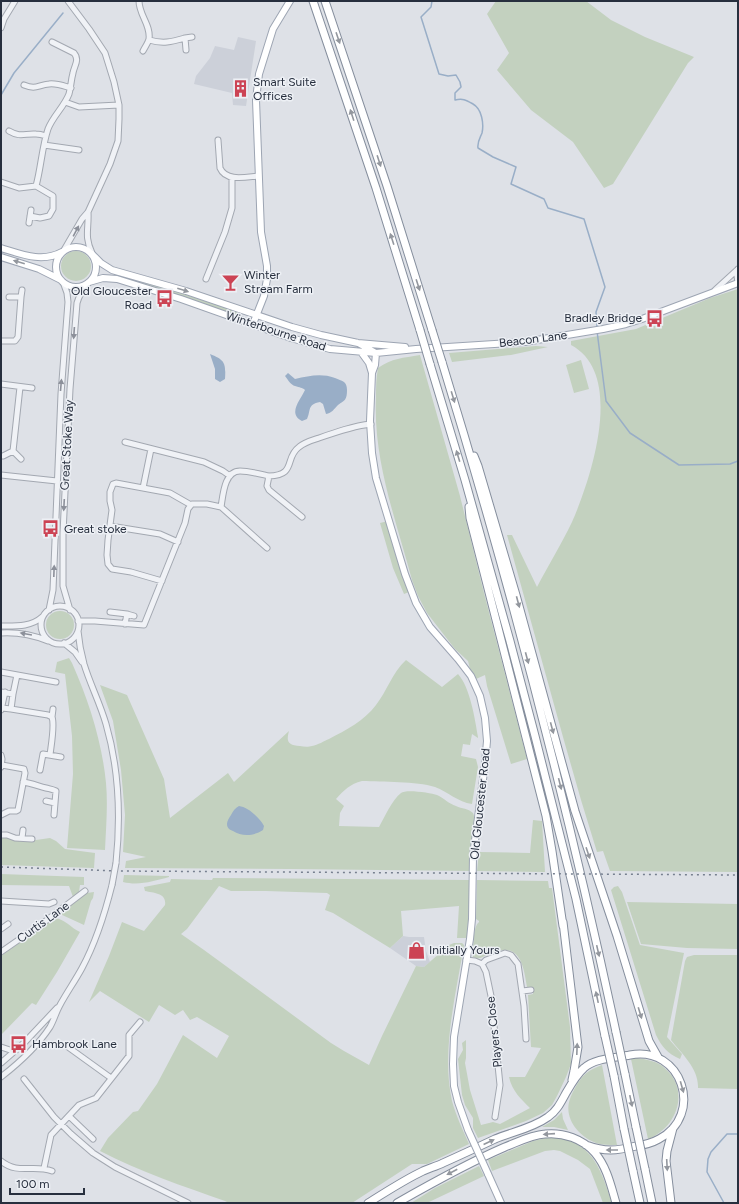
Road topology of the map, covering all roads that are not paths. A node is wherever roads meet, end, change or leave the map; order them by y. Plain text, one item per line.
1 (15, 1) edge
2 (68, 1) edge
3 (139, 1) edge
4 (290, 1) edge
5 (313, 1) edge
6 (325, 1) edge
7 (1, 28) edge
8 (185, 38) junction
9 (192, 38) dead end
10 (149, 40) junction
11 (52, 42) dead end
12 (186, 50) dead end
13 (143, 51) dead end
14 (24, 85) dead end
15 (71, 88) junction
16 (65, 102) junction
17 (119, 105) junction
18 (10, 131) dead end
19 (46, 136) junction
20 (218, 140) dead end
21 (44, 145) junction
22 (79, 150) dead end
23 (258, 176) junction
24 (232, 177) junction
25 (1, 182) edge
26 (36, 186) junction
27 (31, 210) dead end
28 (88, 212) junction
29 (30, 216) junction
30 (29, 223) dead end
31 (1, 248) edge
32 (64, 251) junction
33 (92, 254) junction
34 (1, 257) edge
35 (738, 269) edge
36 (206, 279) dead end
37 (63, 281) junction
38 (88, 283) junction
39 (738, 283) edge
40 (22, 290) dead end
41 (716, 290) junction
42 (9, 297) dead end
43 (21, 297) junction
44 (256, 314) junction
45 (253, 324) junction
46 (1, 341) edge
47 (358, 343) junction
48 (416, 349) junction
49 (361, 352) junction
50 (376, 354) junction
51 (372, 373) junction
52 (1, 384) edge
53 (20, 387) junction
54 (32, 388) dead end
55 (371, 424) junction
56 (464, 432) junction
57 (126, 442) dead end
58 (151, 448) junction
59 (13, 451) junction
60 (1, 456) edge
61 (21, 459) dead end
62 (1, 475) edge
63 (230, 476) junction
64 (269, 476) junction
65 (465, 480) junction
66 (57, 481) junction
67 (143, 488) junction
68 (191, 505) junction
69 (220, 507) junction
70 (302, 517) dead end
71 (110, 526) junction
72 (178, 542) junction
73 (266, 548) dead end
74 (162, 581) junction
75 (49, 610) junction
76 (70, 610) junction
77 (110, 612) dead end
78 (127, 614) junction
79 (43, 616) junction
80 (134, 616) dead end
81 (78, 621) junction
82 (125, 624) junction
83 (1, 626) edge
84 (78, 631) junction
85 (1, 633) edge
86 (49, 641) junction
87 (64, 643) junction
88 (84, 665) junction
89 (1, 672) edge
90 (17, 675) junction
91 (56, 682) dead end
92 (3, 692) edge
93 (13, 694) junction
94 (1, 709) edge
95 (11, 709) junction
96 (53, 709) dead end
97 (50, 716) junction
98 (535, 736) junction
99 (1, 755) edge
100 (50, 755) junction
101 (61, 757) dead end
102 (1, 766) edge
103 (40, 770) dead end
104 (24, 782) junction
105 (46, 801) dead end
106 (55, 803) junction
107 (1, 815) edge
108 (54, 815) dead end
109 (23, 830) dead end
110 (1, 835) edge
111 (22, 838) junction
112 (32, 839) dead end
113 (85, 891) dead end
114 (1, 902) edge
115 (54, 902) dead end
116 (8, 924) dead end
117 (563, 926) junction
118 (1, 929) edge
119 (1, 952) edge
120 (466, 960) junction
121 (482, 964) junction
122 (531, 990) dead end
123 (522, 991) junction
124 (59, 1006) junction
125 (140, 1022) dead end
126 (526, 1039) dead end
127 (1, 1047) edge
128 (68, 1047) dead end
129 (18, 1049) junction
130 (658, 1057) junction
131 (1, 1063) edge
132 (2, 1075) edge
133 (111, 1078) junction
134 (24, 1079) dead end
135 (569, 1087) junction
136 (69, 1116) junction
137 (495, 1117) dead end
138 (61, 1124) junction
139 (673, 1128) junction
140 (93, 1139) dead end
141 (586, 1145) junction
142 (1, 1161) edge
143 (441, 1164) junction
144 (44, 1168) junction
145 (52, 1171) dead end
146 (188, 1203) edge
147 (368, 1203) edge
148 (378, 1203) edge
149 (397, 1203) edge
150 (501, 1203) edge
151 (616, 1203) edge
152 (640, 1203) edge
153 (652, 1203) edge
154 (671, 1203) edge

1 - 7 street
2 - 17 street
3 - 10 street
4 - 23 main road
65 -> 5 highway, bridge
6 -> 56 highway, bridge
8 - 9 street
8 - 10 street
8 - 12 street
10 - 13 street
11 - 15 street
14 - 15 street
15 - 16 street
16 - 17 street
16 - 19 street
17 - 28 street
18 - 19 street
19 - 21 street
20 - 24 street
21 - 22 street
21 - 26 street
23 - 24 street
23 - 44 main road
24 - 36 street
25 - 26 street
26 - 29 street
27 - 29 street
32 -> 28 street
28 - 33 street
29 - 30 street
31 - 32 main road
32 - 33 main road
32 - 37 main road
33 - 38 main road
33 -> 44 main road, Winterbourne Road
37 -> 34 main road
35 - 39 street
35 - 41 street
37 - 38 main road
66 -> 37 street, Great Stoke Way
38 - 45 main road, Winterbourne Road
38 -> 76 street, Great Stoke Way
39 - 41 main road, Beacon Lane
40 - 43 street
41 - 48 main road, Beacon Lane
42 - 43 street
43 - 46 street
44 - 45 main road
44 - 47 main road, Winterbourne Road
45 - 49 main road, Winterbourne Road
47 - 48 main road, Winterbourne Road
47 - 50 main road
48 - 50 main road, Winterbourne Road
49 - 50 main road, Winterbourne Road
49 - 51 main road, Old Gloucester Road
50 - 51 main road, Old Gloucester Road
51 - 55 main road, Old Gloucester Road
52 - 53 street
53 - 54 street
53 - 59 street
55 - 64 street
55 - 120 main road, Old Gloucester Road
56 -> 130 highway
56 -> 153 highway, bridge
57 - 58 street
58 - 63 street
58 - 67 street
59 - 60 street
59 - 61 street
62 - 66 street
63 - 64 street
63 - 69 street
64 - 70 street
65 - 98 highway
65 - 117 highway
75 -> 66 street, Great Stoke Way
67 - 68 street
67 - 71 street
68 - 69 street
68 - 72 street
69 - 73 street
71 - 72 street
71 - 74 street
72 - 74 street
74 - 82 street
75 - 76 street
75 - 79 street
76 - 81 street
77 - 78 street
78 - 80 street
78 - 82 street
79 - 83 street
79 - 86 street
81 - 82 street
81 - 84 street
84 - 87 street
84 - 88 street
86 -> 85 street
86 - 87 street
87 - 88 street
88 - 124 street, bridge
89 - 90 street
90 - 91 street
90 - 93 street
92 - 93 street
92 - 94 street
93 - 95 street
94 - 95 street
95 - 97 street
96 - 97 street
97 - 100 street
98 - 117 highway
152 -> 98 highway, bridge
99 - 102 street
100 - 101 street
100 - 103 street
102 - 104 street
104 - 106 street
104 - 107 street
105 - 106 street
106 - 108 street
109 - 111 street
110 - 111 street
111 - 112 street
113 - 119 street, Curtis Lane
114 - 115 street
116 - 118 street
135 -> 117 highway
120 - 121 street
120 - 150 main road, Old Gloucester Road, bridge
121 - 123 street
121 - 137 street, Players Close
122 - 123 street
123 - 126 street
124 - 129 street
124 - 132 street
125 - 133 street
127 - 129 street
128 - 133 street
129 - 131 street
130 - 135 highway
130 -> 139 highway
133 - 136 street
134 - 138 street
143 -> 135 highway
136 - 138 street
136 - 140 street
138 - 144 street
138 - 146 street
139 -> 141 highway
139 -> 154 highway
141 -> 149 highway
141 - 151 highway
142 - 144 street
143 - 147 highway
143 - 148 highway
144 - 145 street

